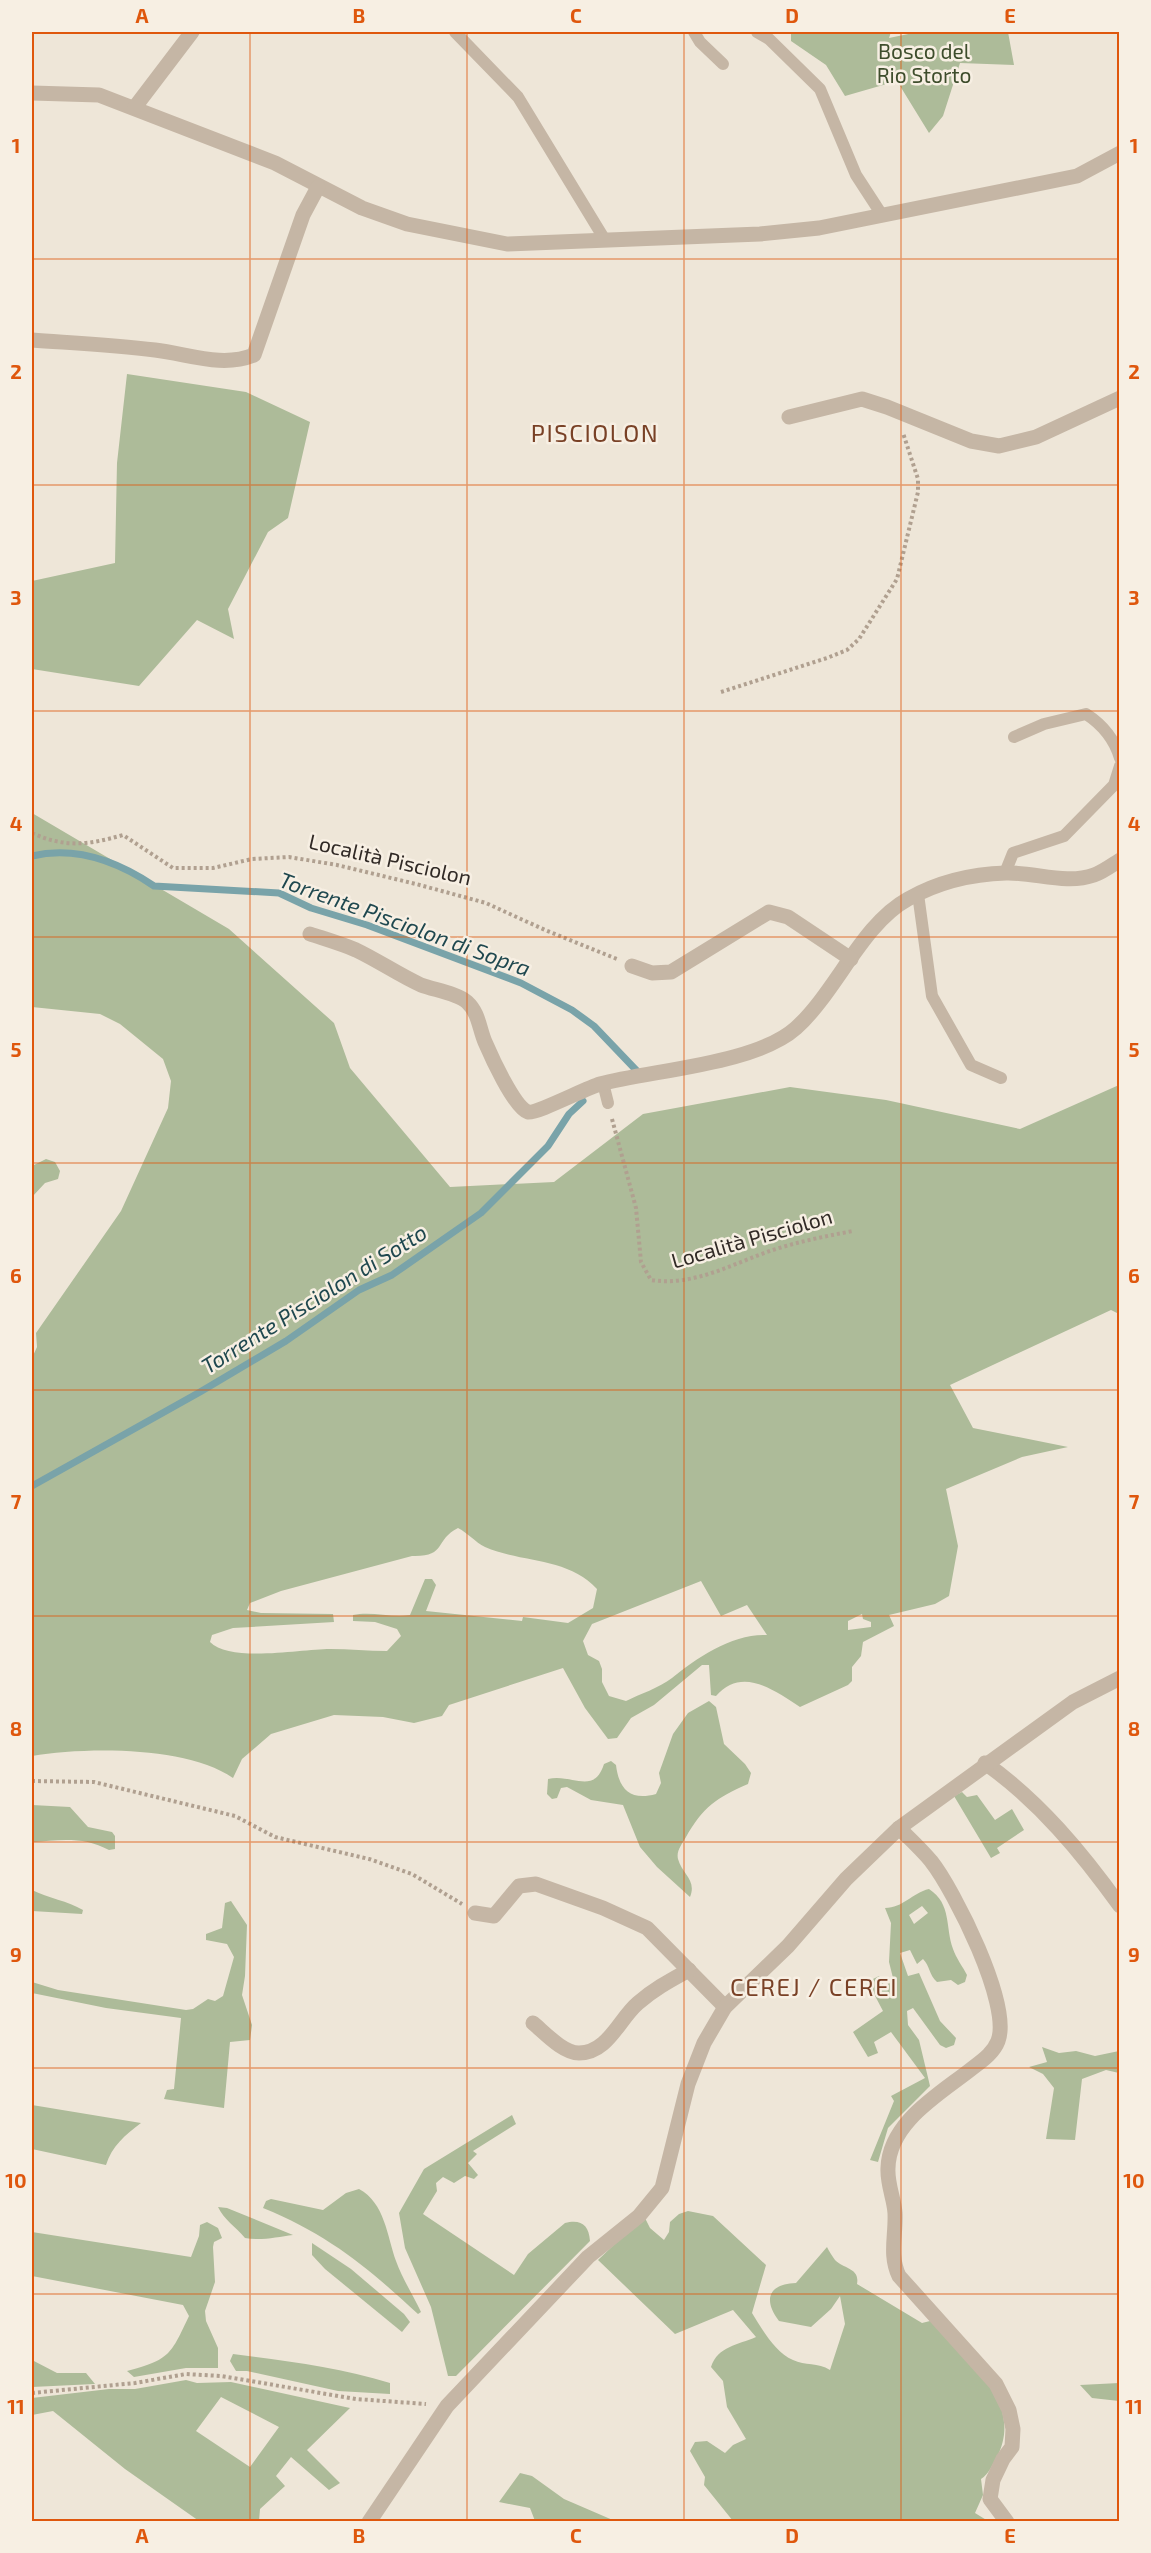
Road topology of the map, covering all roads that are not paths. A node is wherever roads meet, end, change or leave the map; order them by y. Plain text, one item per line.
1 (192, 32) edge
2 (455, 32) edge
3 (694, 32) edge
4 (757, 32) edge
5 (723, 64) dead end
6 (32, 93) edge
7 (135, 107) junction
8 (1119, 153) edge
9 (318, 187) junction
10 (882, 215) junction
11 (605, 240) junction
12 (32, 340) edge
13 (1119, 398) edge
14 (789, 417) dead end
15 (1014, 737) dead end
16 (1119, 758) edge
17 (1119, 766) edge
18 (1119, 860) edge
19 (1005, 873) junction
20 (918, 894) junction
21 (310, 934) dead end
22 (850, 959) junction
23 (632, 966) road end
24 (1001, 1078) dead end
25 (603, 1083) junction
26 (608, 1103) road end
27 (1119, 1678) edge
28 (985, 1763) junction
29 (899, 1828) junction
30 (1119, 1906) edge
31 (476, 1913) road end
32 (689, 1970) junction
33 (725, 2007) junction
34 (533, 2023) dead end
35 (369, 2522) edge
36 (1007, 2522) edge

1 - 7 street
2 - 11 lane
3 - 5 lane
4 - 10 lane
6 - 7 street
7 - 9 street
8 - 10 street
9 - 11 street
9 - 12 street
10 - 11 street
13 - 14 street
15 - 16 lane
17 - 19 lane
18 - 19 street
19 - 20 street
20 - 22 street
20 - 24 lane
21 - 25 street
22 - 23 street
22 - 25 street
25 - 26 lane
27 - 28 street
28 - 29 street
28 - 30 street
29 - 33 street
29 - 36 street
31 - 32 street
32 - 33 street
32 - 34 street
33 - 35 street

